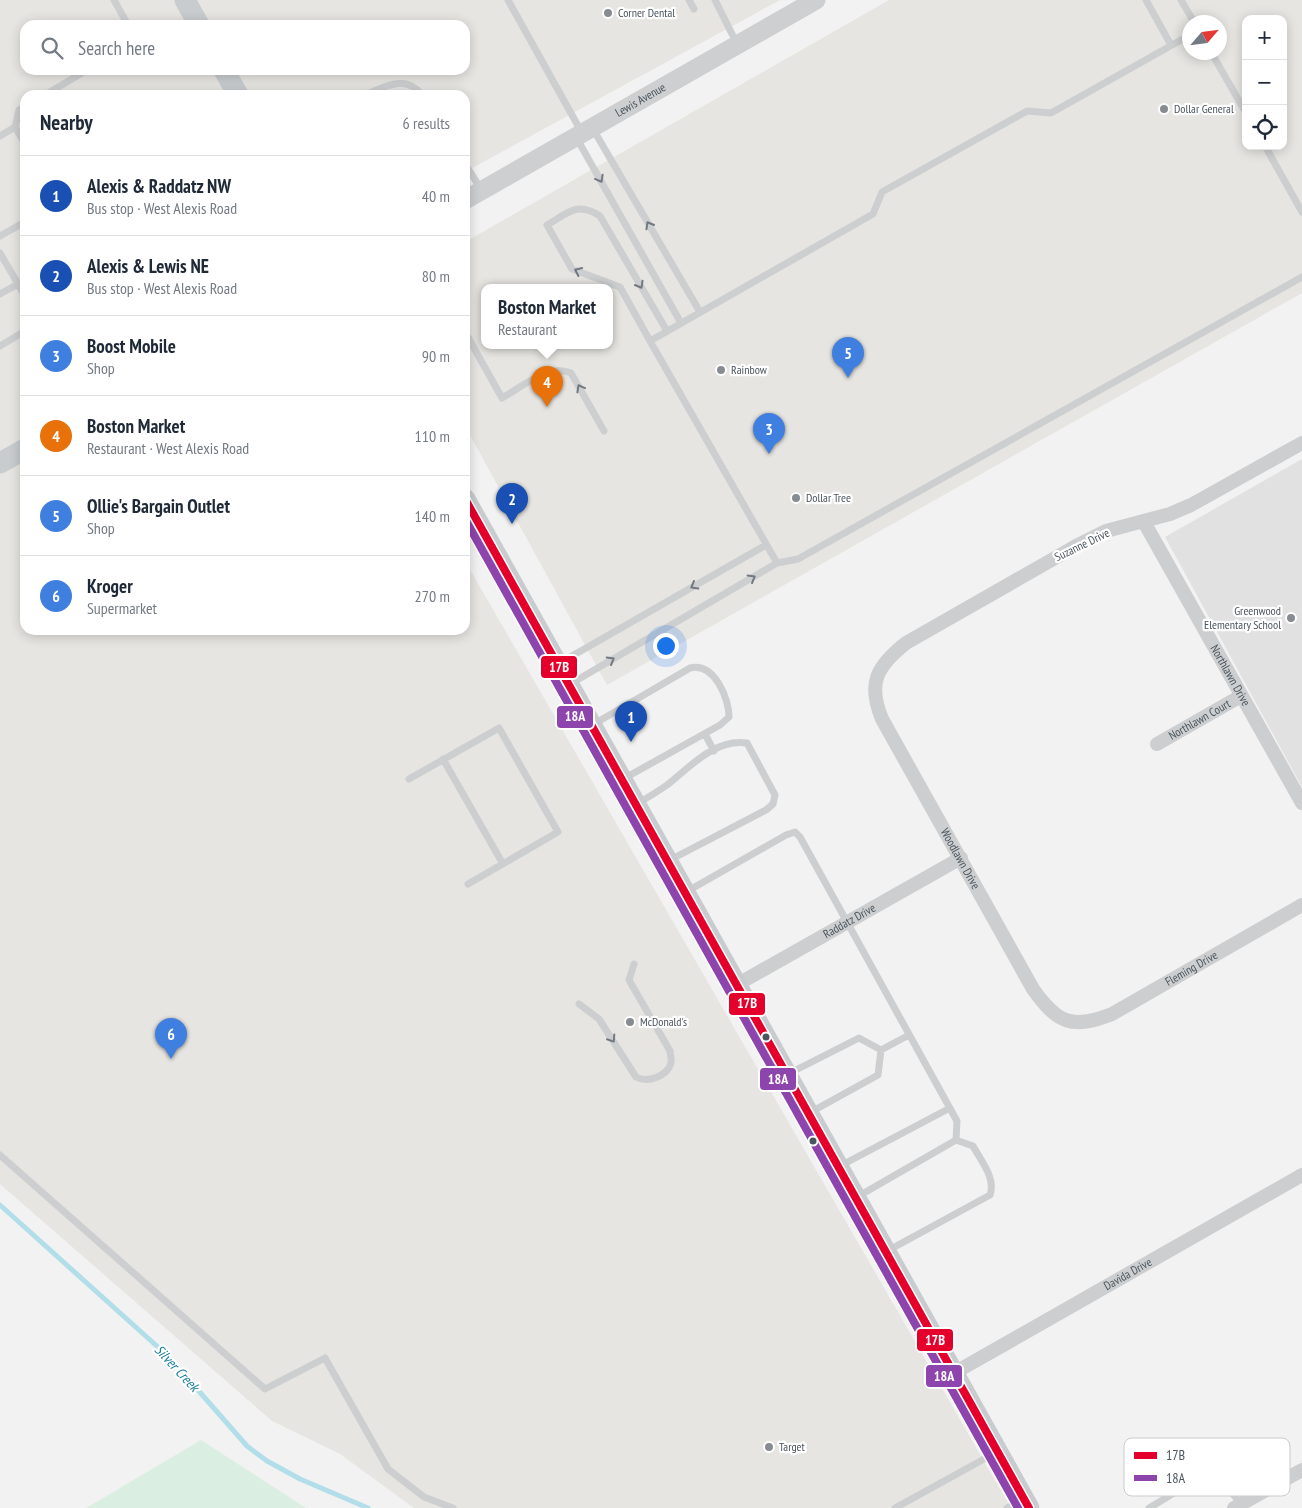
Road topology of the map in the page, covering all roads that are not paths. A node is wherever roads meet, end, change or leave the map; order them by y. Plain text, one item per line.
1 (114, 0) edge
2 (185, 0) edge
3 (508, 0) edge
4 (689, 0) edge
5 (715, 0) edge
6 (816, 0) edge
7 (1146, 0) edge
8 (1181, 0) edge
9 (694, 9) dead end
10 (1190, 15) edge
11 (125, 20) edge
12 (196, 20) edge
13 (1182, 39) edge
14 (737, 45) junction
15 (1171, 45) junction
16 (1216, 60) edge
17 (79, 75) edge
18 (227, 75) edge
19 (53, 90) edge
20 (235, 90) edge
21 (376, 90) edge
22 (418, 90) edge
23 (1242, 106) edge
24 (20, 109) edge
25 (15, 127) junction
26 (583, 132) junction
27 (0, 136) edge
28 (20, 136) edge
29 (1267, 150) edge
30 (470, 172) edge
31 (482, 190) junction
32 (470, 197) edge
33 (1302, 212) edge
34 (20, 225) edge
35 (0, 236) edge
36 (0, 253) edge
37 (1302, 276) edge
38 (18, 284) junction
39 (612, 284) edge
40 (613, 285) edge
41 (20, 287) edge
42 (0, 294) edge
43 (700, 312) junction
44 (681, 323) junction
45 (667, 331) junction
46 (20, 334) edge
47 (650, 340) junction
48 (470, 341) edge
49 (0, 346) edge
50 (604, 431) dead end
51 (1302, 443) edge
52 (20, 452) edge
53 (0, 463) edge
54 (470, 508) edge
55 (1144, 522) junction
56 (766, 545) junction
57 (777, 564) junction
58 (558, 664) junction
59 (878, 674) joint
60 (569, 684) junction
61 (1241, 696) junction
62 (592, 725) junction
63 (705, 734) junction
64 (1157, 744) dead end
65 (714, 751) junction
66 (443, 759) junction
67 (409, 778) dead end
68 (623, 780) junction
69 (1302, 803) edge
70 (636, 804) junction
71 (960, 858) junction
72 (668, 861) junction
73 (503, 864) junction
74 (468, 884) dead end
75 (686, 892) junction
76 (1302, 905) edge
77 (847, 922) junction
78 (634, 964) dead end
79 (738, 984) junction
80 (579, 1004) dead end
81 (1078, 1023) joint
82 (909, 1035) junction
83 (881, 1050) junction
84 (787, 1074) junction
85 (950, 1108) junction
86 (809, 1113) junction
87 (956, 1140) junction
88 (0, 1155) edge
89 (839, 1166) junction
90 (1302, 1174) edge
91 (856, 1198) junction
92 (886, 1252) junction
93 (954, 1373) junction
94 (998, 1451) junction
95 (1302, 1470) edge
96 (1290, 1477) edge
97 (1171, 1496) edge
98 (1232, 1496) edge
99 (1258, 1496) edge
100 (1020, 1505) edge
101 (1239, 1507) edge
102 (453, 1508) edge
103 (895, 1508) edge
104 (1149, 1508) edge

1 - 11 lane
2 - 12 main road
3 - 26 lane
4 - 9 lane
5 - 14 lane
6 - 14 main road, Lewis Avenue
7 - 15 lane
8 - 10 lane
13 - 15 lane
14 - 26 main road, Lewis Avenue
15 - 43 lane
16 - 23 lane
17 - 19 lane
18 - 20 main road
21 - 22 lane
24 - 25 lane
25 - 27 lane
25 - 28 lane
26 - 31 main road, Lewis Avenue
43 -> 26 lane
26 -> 44 lane
29 - 33 lane
30 - 31 lane
31 - 32 main road, Lewis Avenue
34 - 35 lane
36 - 38 lane
37 - 57 lane
38 - 41 lane
38 - 42 lane
39 -> 45 lane
47 -> 40 lane
43 - 44 lane
44 - 45 lane
45 - 47 lane
46 - 49 lane
47 - 56 lane
50 -> 48 lane
51 - 55 street, Suzanne Drive
52 - 53 main road
54 - 58 main road
55 - 59 street, Suzanne Drive
55 - 61 street, Northlawn Drive
56 - 57 lane
56 -> 58 lane
60 -> 57 lane
58 - 60 main road
59 - 71 street, Woodlawn Drive
60 - 62 main road
61 - 64 street, Northlawn Court
61 - 69 street, Northlawn Drive
62 - 63 lane
62 - 68 main road
63 - 65 lane
63 - 68 lane
65 - 70 lane
65 - 72 lane
66 - 67 lane
66 - 73 lane
66 - 73 lane
68 - 70 main road
70 - 72 main road
71 - 77 street, Raddatz Drive
71 - 81 street, Woodlawn Drive
72 - 75 main road
73 - 74 lane
75 - 77 lane
75 - 79 main road
76 - 81 street, Fleming Drive
77 - 79 street, Raddatz Drive
77 - 82 lane
80 -> 78 lane
79 - 84 main road
82 - 83 lane
82 - 85 lane
83 - 84 lane
83 - 86 lane
84 - 86 main road
85 - 87 lane
85 - 89 lane
86 - 89 main road
87 - 91 lane
87 - 92 lane
88 - 102 lane
89 - 91 main road
90 - 93 street, Davida Drive
91 - 92 main road
92 - 93 main road
93 - 94 main road
94 - 100 main road
94 - 103 lane
95 - 96 street
97 - 104 lane
98 - 101 lane
99 - 101 street

